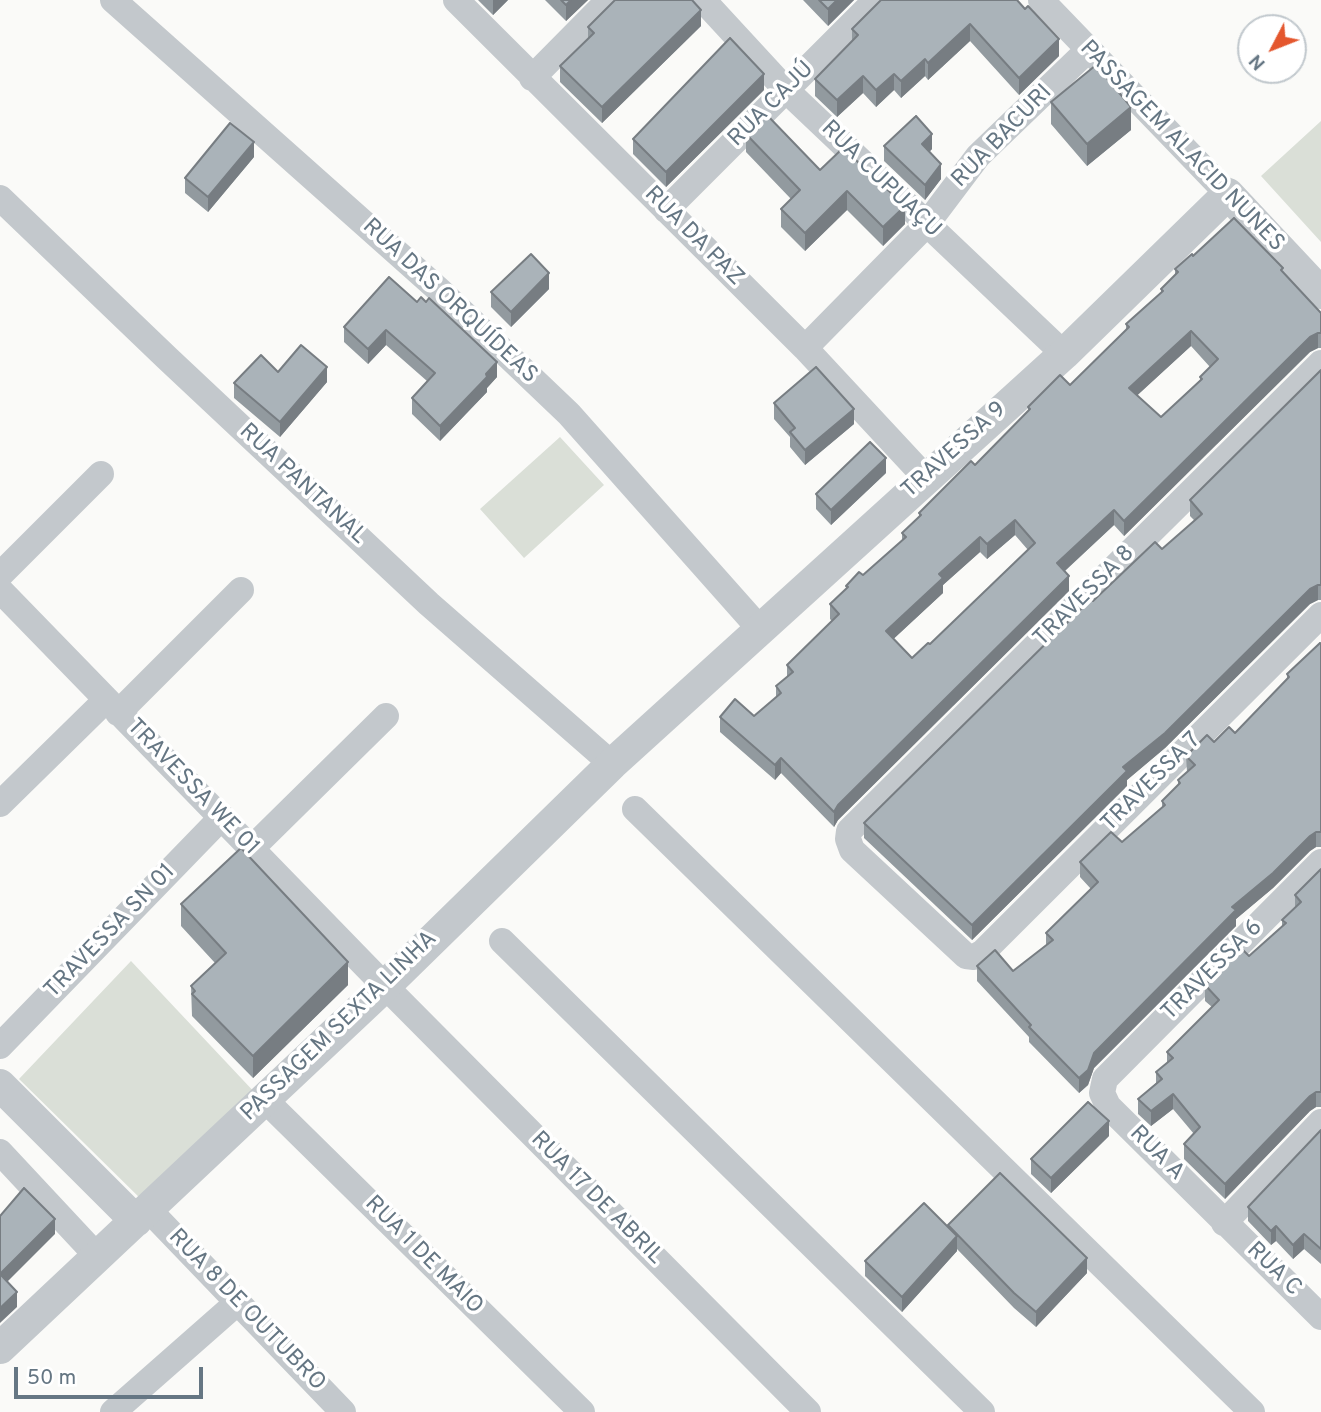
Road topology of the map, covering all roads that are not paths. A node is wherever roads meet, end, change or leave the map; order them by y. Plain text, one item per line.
1 (456, 0) edge
2 (609, 0) edge
3 (703, 0) edge
4 (876, 0) edge
5 (1041, 0) edge
6 (116, 1) edge
7 (1088, 50) junction
8 (532, 78) junction
9 (787, 90) junction
10 (1228, 194) junction
11 (0, 198) edge
12 (666, 210) junction
13 (926, 225) junction
14 (1321, 293) edge
15 (805, 348) junction
16 (1064, 354) junction
17 (1321, 363) edge
18 (101, 474) dead end
19 (925, 477) junction
20 (0, 575) edge
21 (0, 590) edge
22 (241, 590) dead end
23 (1321, 615) edge
24 (760, 629) junction
25 (678, 704) joint
26 (112, 706) junction
27 (387, 716) dead end
28 (612, 764) junction
29 (0, 804) edge
30 (635, 809) dead end
31 (222, 817) junction
32 (251, 849) junction
33 (1321, 862) edge
34 (502, 941) dead end
35 (983, 952) joint
36 (384, 986) junction
37 (0, 1046) edge
38 (1105, 1079) joint
39 (0, 1085) edge
40 (264, 1099) junction
41 (1321, 1122) edge
42 (0, 1152) edge
43 (142, 1215) junction
44 (1224, 1223) junction
45 (98, 1257) junction
46 (238, 1302) junction
47 (1321, 1317) edge
48 (0, 1348) edge
49 (113, 1412) edge
50 (343, 1412) edge
51 (582, 1412) edge
52 (808, 1412) edge
53 (982, 1412) edge
54 (1252, 1412) edge

1 - 8 street, RUA DA PAZ
2 - 8 street
3 - 9 street, RUA CUPUAÇU
4 - 9 street, RUA CAJÚ
5 - 7 street, PASSAGEM ALACID NUNES
6 - 24 street, RUA DAS ORQUÍDEAS
7 - 10 street, PASSAGEM ALACID NUNES
7 - 13 street, RUA BACURI
8 - 12 street, RUA DA PAZ
9 - 12 street, RUA CAJÚ
9 - 13 street, RUA CUPUAÇU
10 - 14 street, PASSAGEM ALACID NUNES
10 - 16 street, TRAVESSA 9
11 - 28 street, RUA PANTANAL
12 - 15 street, RUA DA PAZ
13 - 15 street, RUA BACURI
13 - 16 street, RUA CUPUAÇU
15 - 19 street, RUA DA PAZ
16 - 19 street, TRAVESSA 9
17 - 35 street, TRAVESSA 8
18 - 20 street
19 - 24 street, TRAVESSA 9
21 - 26 street, TRAVESSA WE 01
22 - 26 street
23 - 35 street, TRAVESSA 7
24 - 25 street, TRAVESSA 9
25 - 28 street, PASSAGEM SEXTA LINHA
26 - 29 street
26 - 31 street, TRAVESSA WE 01
27 - 32 street
28 - 36 street, PASSAGEM SEXTA LINHA
30 - 54 street
31 - 32 street, TRAVESSA WE 01
31 - 37 street, TRAVESSA SN 01
32 - 36 street, TRAVESSA WE 01
33 - 38 street, TRAVESSA 6
34 - 53 street
36 - 40 street, PASSAGEM SEXTA LINHA
36 - 52 street, RUA 17 DE ABRIL
38 - 44 street, RUA A
39 - 43 street
40 - 43 street, PASSAGEM SEXTA LINHA
40 - 51 street, RUA 1 DE MAIO
41 - 44 street
42 - 45 street
43 - 45 street, PASSAGEM SEXTA LINHA
43 - 46 street, RUA 8 DE OUTUBRO
44 - 47 street, RUA C
45 - 48 street, PASSAGEM SEXTA LINHA
46 - 49 street
46 - 50 street, RUA 8 DE OUTUBRO

